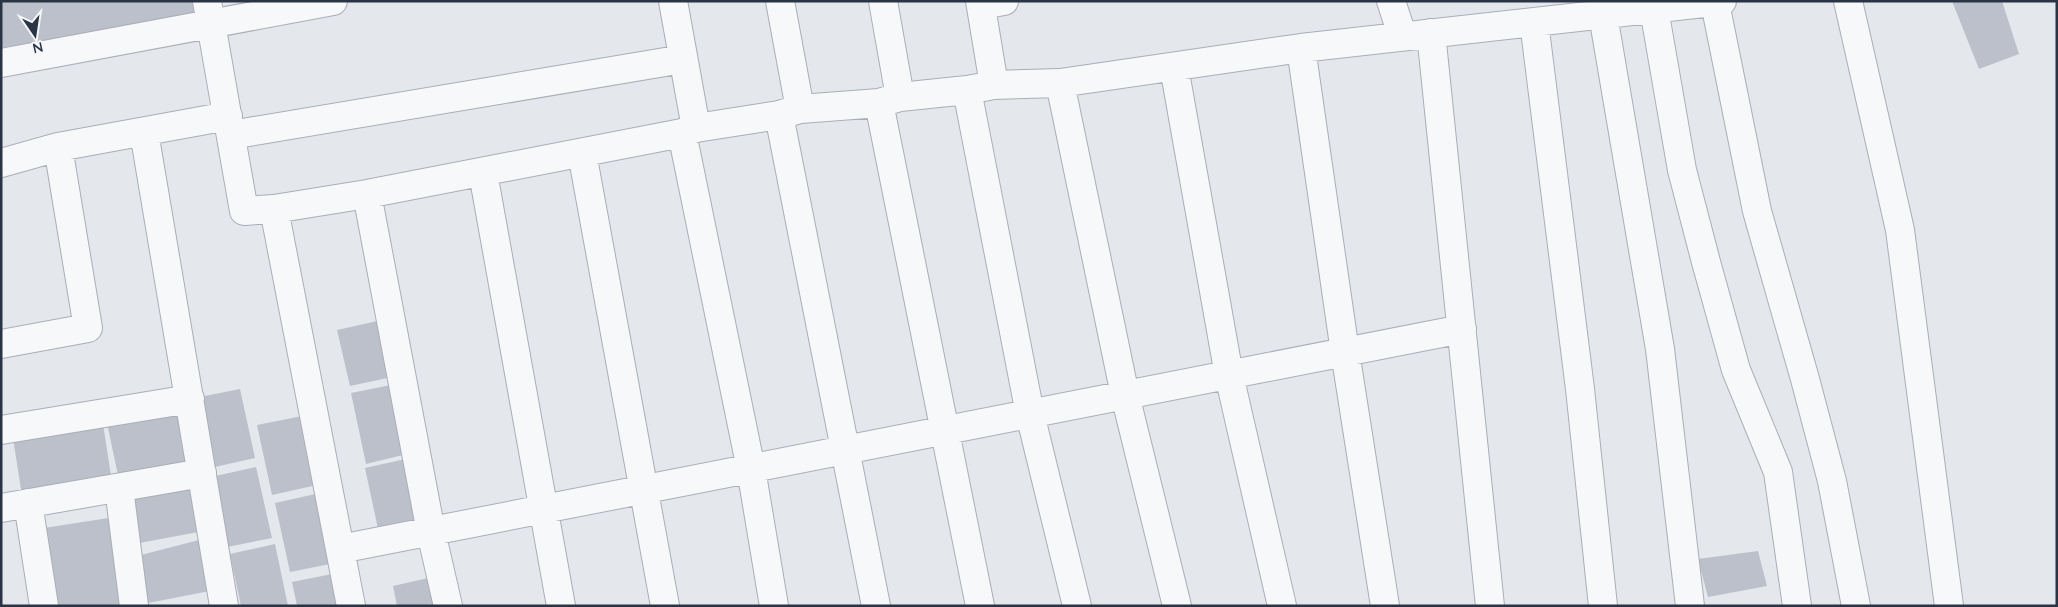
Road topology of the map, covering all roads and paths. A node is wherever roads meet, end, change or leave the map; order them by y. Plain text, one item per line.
1 (333, 1) edge
2 (673, 1) edge
3 (780, 1) edge
4 (883, 1) edge
5 (1391, 1) edge
6 (1848, 1) edge
7 (988, 2) edge
8 (1719, 2) edge
9 (1654, 9) junction
10 (1587, 11) edge
11 (209, 12) edge
12 (1534, 22) junction
13 (1431, 33) junction
14 (1402, 36) junction
15 (1301, 48) junction
16 (683, 59) junction
17 (1, 64) edge
18 (1174, 67) junction
19 (1060, 82) junction
20 (994, 85) junction
21 (967, 90) junction
22 (889, 100) junction
23 (789, 112) junction
24 (229, 125) junction
25 (689, 131) junction
26 (144, 132) junction
27 (58, 147) junction
28 (582, 153) junction
29 (1, 163) edge
30 (483, 173) junction
31 (367, 194) junction
32 (274, 209) junction
33 (1462, 329) junction
34 (1, 344) edge
35 (1345, 352) junction
36 (1229, 375) junction
37 (1125, 395) junction
38 (190, 399) junction
39 (1030, 414) junction
40 (1, 430) edge
41 (944, 431) junction
42 (847, 450) junction
43 (752, 469) junction
44 (202, 473) junction
45 (119, 488) junction
46 (645, 490) junction
47 (28, 503) junction
48 (1, 508) edge
49 (542, 510) junction
50 (431, 532) junction
51 (340, 549) junction
52 (44, 606) edge
53 (134, 606) edge
54 (224, 606) edge
55 (351, 606) edge
56 (448, 606) edge
57 (561, 606) edge
58 (666, 606) edge
59 (774, 606) edge
60 (876, 606) edge
61 (980, 606) edge
62 (1077, 606) edge
63 (1177, 606) edge
64 (1282, 606) edge
65 (1385, 606) edge
66 (1490, 606) edge
67 (1603, 606) edge
68 (1690, 606) edge
69 (1797, 606) edge
70 (1856, 606) edge
71 (1949, 606) edge

1 - 11 street
2 - 16 street
3 - 23 street
4 - 22 street
5 - 14 street
6 - 71 street
7 - 20 street
8 - 9 street
8 - 70 street
9 - 10 street
9 - 69 street
10 - 12 street
10 - 68 street
11 - 17 street
11 - 24 street
12 - 13 street
12 - 67 street
13 - 14 street
13 - 33 street
14 - 15 street
15 - 18 street
15 - 35 street
16 - 24 street
16 - 25 street
18 - 19 street
18 - 36 street
19 - 20 street
19 - 37 street
20 - 21 street
21 - 22 street
21 - 39 street
22 - 23 street
22 - 41 street
23 - 25 street
23 - 42 street
24 - 26 street
24 - 32 street
25 - 28 street
25 - 43 street
26 - 27 street
26 - 38 street
27 - 29 street
27 - 34 street
28 - 30 street
28 - 46 street
30 - 31 street
30 - 49 street
31 - 32 street
31 - 50 street
32 - 51 street
33 - 35 street
33 - 66 street
35 - 36 street
35 - 65 street
36 - 37 street
36 - 64 street
37 - 39 street
37 - 63 street
38 - 40 street
38 - 44 street
39 - 41 street
39 - 62 street
41 - 42 street
41 - 61 street
42 - 43 street
42 - 60 street
43 - 46 street
43 - 59 street
44 - 45 street
44 - 54 street
45 - 47 street
45 - 53 street
46 - 49 street
46 - 58 street
47 - 48 street
47 - 52 street
49 - 50 street
49 - 57 street
50 - 51 street
50 - 56 street
51 - 55 street

